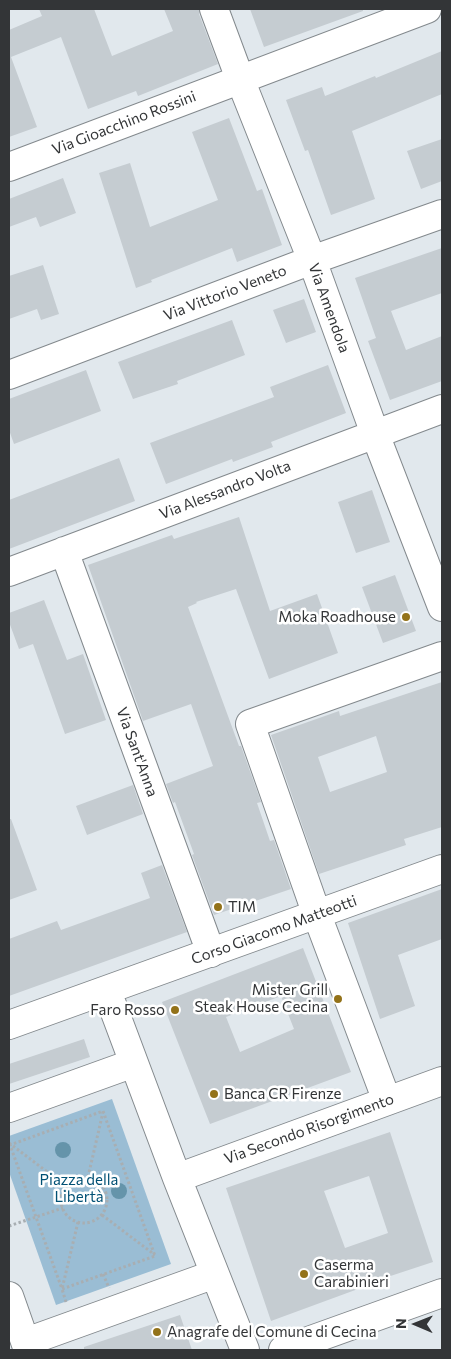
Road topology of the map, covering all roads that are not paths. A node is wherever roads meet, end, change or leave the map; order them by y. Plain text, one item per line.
1 (214, 9) edge
2 (427, 9) edge
3 (240, 79) junction
4 (9, 167) edge
5 (442, 214) edge
6 (312, 260) junction
7 (9, 375) edge
8 (442, 409) edge
9 (375, 434) junction
10 (64, 552) junction
11 (9, 572) edge
12 (442, 607) edge
13 (442, 656) edge
14 (442, 870) edge
15 (318, 915) junction
16 (211, 953) junction
17 (107, 991) junction
18 (9, 1025) edge
19 (134, 1063) junction
20 (442, 1081) edge
21 (388, 1101) junction
22 (9, 1108) edge
23 (177, 1178) junction
24 (215, 1274) junction
25 (442, 1293) edge
26 (9, 1296) edge
27 (27, 1346) edge
28 (245, 1350) edge
29 (283, 1350) edge

1 - 3 street, Via Amendola
2 - 3 street, Via Gioacchino Rossini
3 - 4 street, Via Gioacchino Rossini
3 - 6 street, Via Amendola
5 - 6 street, Via Vittorio Veneto
6 - 7 street, Via Vittorio Veneto
6 - 9 street, Via Amendola
8 - 9 street, Via Alessandro Volta
9 - 10 street, Via Alessandro Volta
9 - 12 street, Via Amendola
10 - 11 street, Via Alessandro Volta
10 - 16 street, Via Sant'Anna
13 - 15 street
14 - 15 street, Corso Giacomo Matteotti
15 - 16 street, Corso Giacomo Matteotti
15 - 21 street
16 - 17 street, Corso Giacomo Matteotti
17 - 18 street, Corso Giacomo Matteotti
17 - 19 street
19 - 22 street
19 - 23 street
20 - 21 street, Via Secondo Risorgimento
21 - 23 street, Via Secondo Risorgimento
23 - 24 street
24 - 27 street
24 - 28 street
25 - 29 street
26 - 27 street

